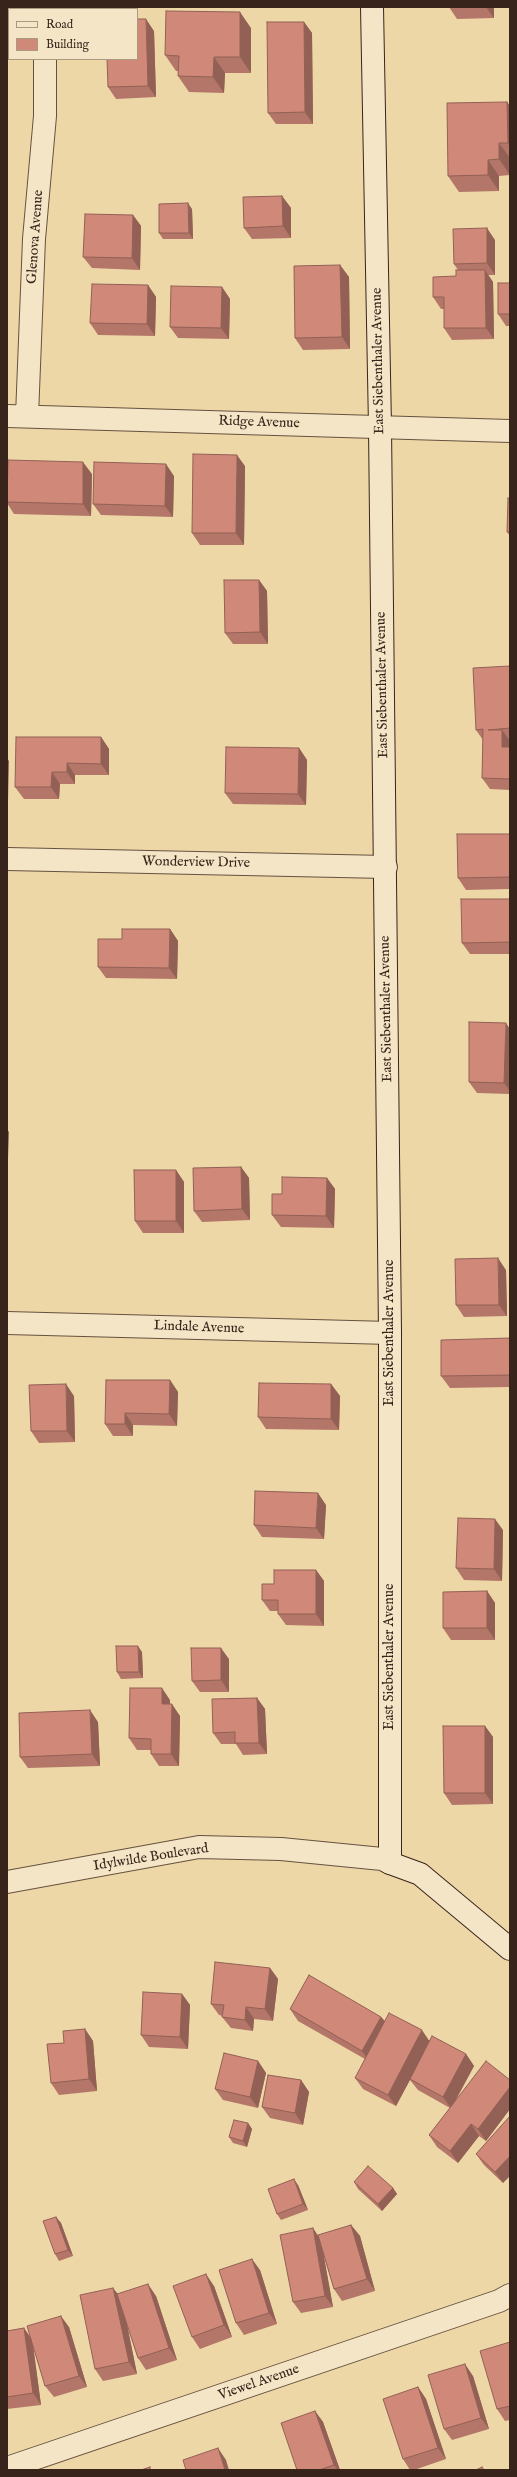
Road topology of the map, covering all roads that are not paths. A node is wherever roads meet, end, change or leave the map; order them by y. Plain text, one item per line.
1 (372, 7) edge
2 (45, 60) edge
3 (17, 416) edge
4 (380, 427) junction
5 (510, 431) edge
6 (7, 859) edge
7 (386, 866) junction
8 (7, 1323) edge
9 (390, 1333) junction
10 (390, 1863) junction
11 (7, 1882) edge
12 (510, 1949) edge
13 (510, 2295) edge
14 (7, 2468) edge

1 - 4 street, East Siebenthaler Avenue
2 - 3 street, Glenova Avenue
3 - 4 street, Ridge Avenue
4 - 5 street, Ridge Avenue
4 - 7 street, East Siebenthaler Avenue
6 - 7 street, Wonderview Drive
7 - 9 street, East Siebenthaler Avenue
8 - 9 street, Lindale Avenue
9 - 10 street, East Siebenthaler Avenue
10 - 11 street, Idylwilde Boulevard
10 - 12 street
13 - 14 street, Viewel Avenue

